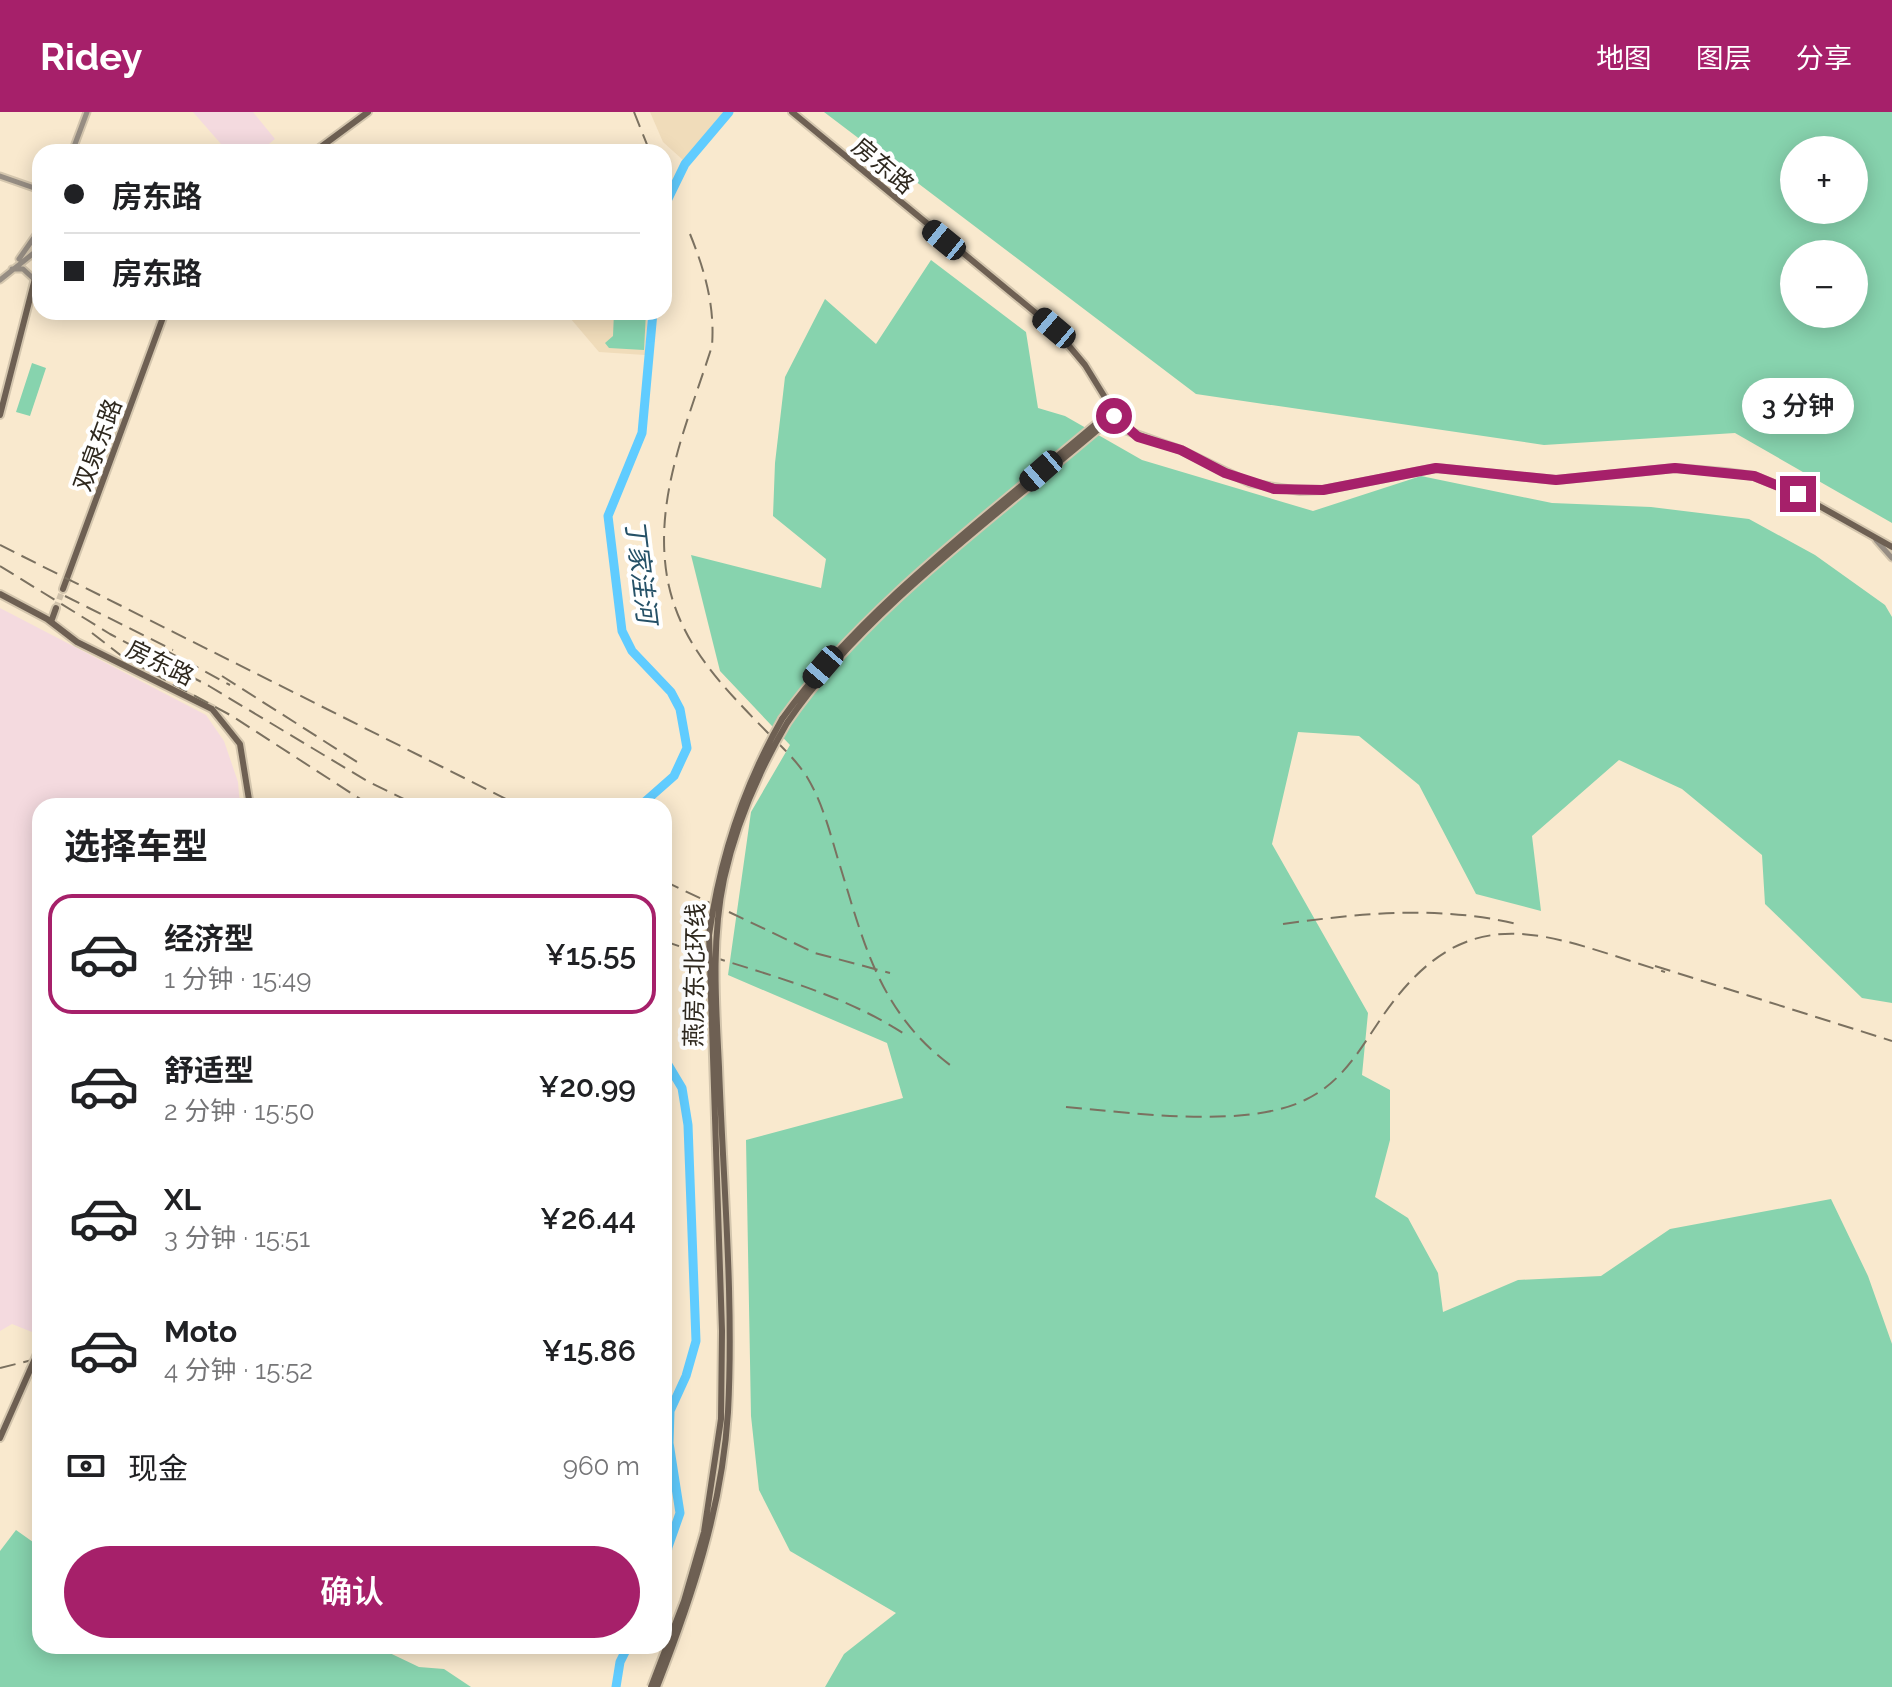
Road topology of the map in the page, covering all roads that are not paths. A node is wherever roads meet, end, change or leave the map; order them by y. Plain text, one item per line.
1 (87, 112) edge
2 (368, 112) edge
3 (792, 112) edge
4 (75, 144) edge
5 (325, 144) edge
6 (0, 176) edge
7 (32, 187) edge
8 (32, 240) edge
9 (32, 254) edge
10 (11, 269) junction
11 (32, 277) edge
12 (0, 280) edge
13 (32, 292) edge
14 (162, 320) edge
15 (1112, 413) junction
16 (0, 415) edge
17 (1875, 539) junction
18 (1892, 547) edge
19 (1892, 558) edge
20 (63, 589) tunnel mouth
21 (0, 594) edge
22 (56, 608) tunnel mouth
23 (51, 622) junction
24 (785, 721) junction
25 (249, 798) edge
26 (32, 1365) edge
27 (0, 1438) edge
28 (672, 1632) edge
29 (672, 1645) edge
30 (664, 1654) edge
31 (669, 1654) edge
32 (651, 1687) edge
33 (657, 1687) edge

1 - 4 street
2 - 5 main road
3 - 15 main road, 房东路
6 - 7 street
8 - 10 street
9 - 10 street
10 - 11 street
10 - 12 street
13 - 16 main road
14 - 20 main road, 双泉东路
15 - 17 main road, 房东路
15 - 24 main road, 燕房东北环线
17 - 18 main road, 房东路
17 - 19 street
21 - 23 main road, 房东路
22 - 23 main road
23 - 25 main road, 房东路
24 - 28 main road, 燕房东北环线, bridge
24 - 29 main road, 燕房东北环线, bridge
26 - 27 main road, bridge
30 - 32 main road, 燕房东北环线, bridge
31 - 33 main road, 燕房东北环线, bridge

